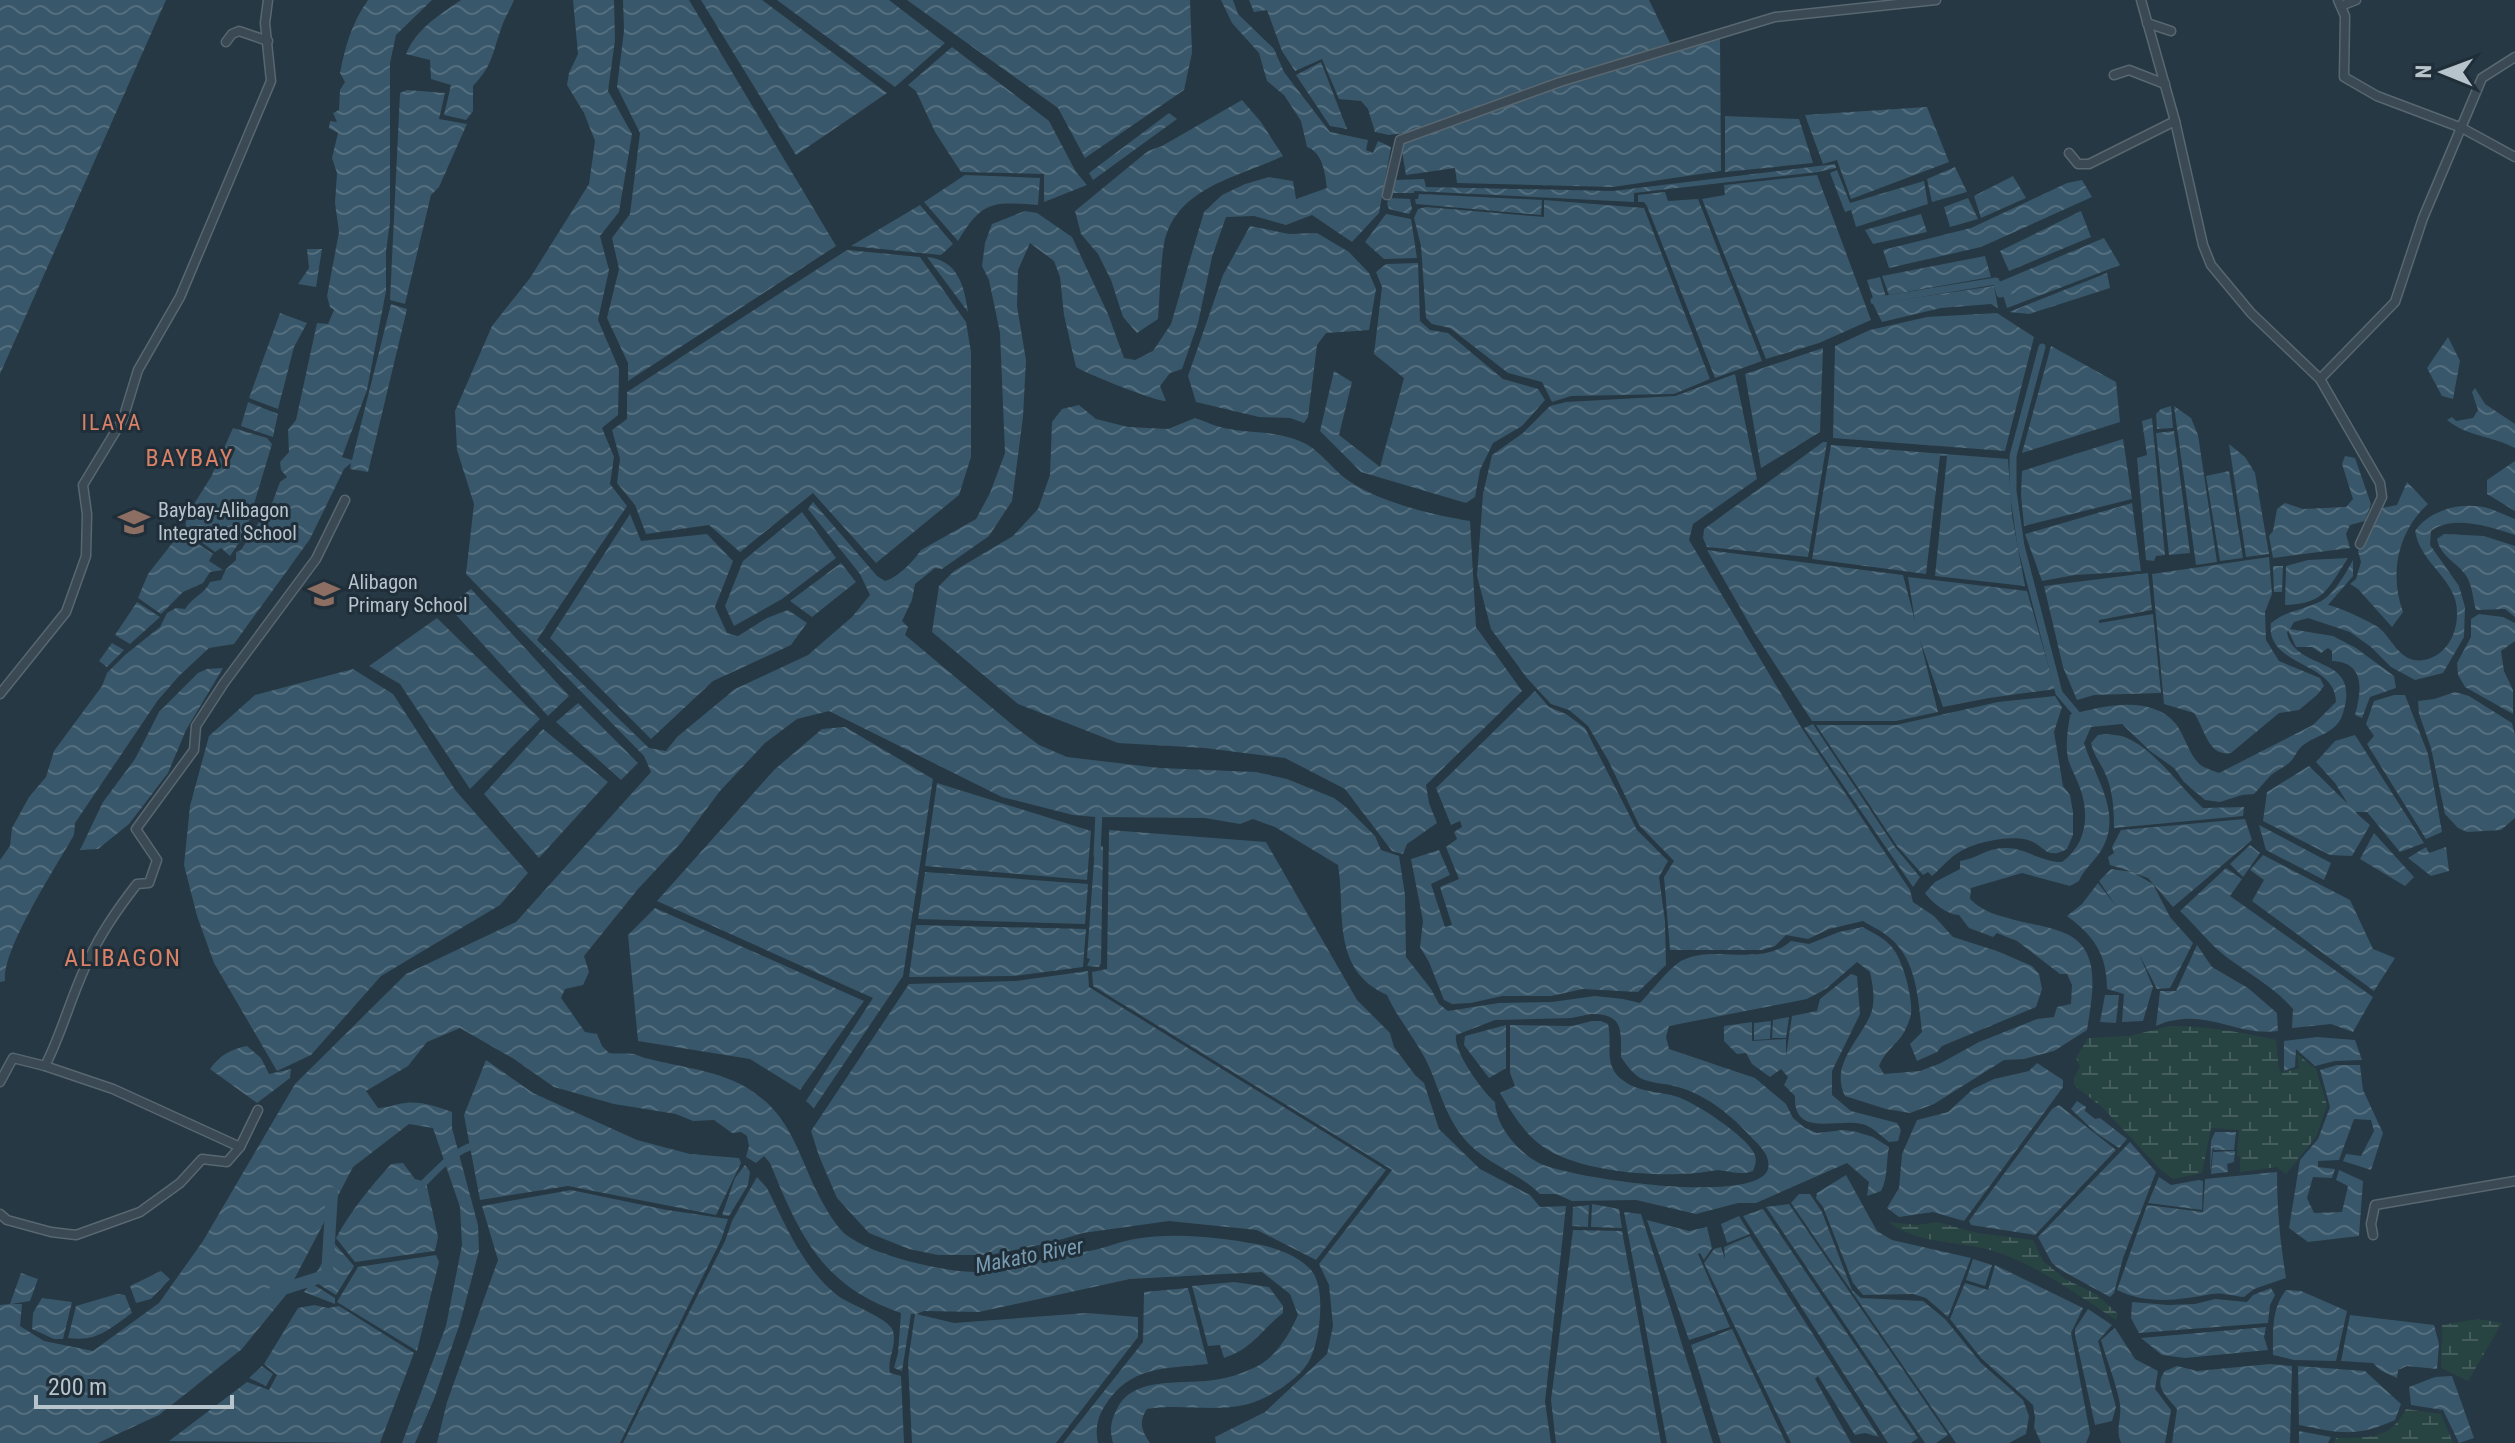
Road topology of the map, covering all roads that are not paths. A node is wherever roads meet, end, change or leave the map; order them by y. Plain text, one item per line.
1 (268, 0) edge
2 (1936, 0) edge
3 (2141, 0) edge
4 (2356, 0) edge
5 (2339, 3) edge
6 (2147, 23) junction
7 (2171, 31) dead end
8 (268, 41) junction
9 (226, 42) dead end
10 (2515, 57) edge
11 (2114, 75) dead end
12 (2165, 84) junction
13 (2175, 121) junction
14 (2462, 128) junction
15 (2069, 153) dead end
16 (2515, 157) edge
17 (1387, 195) dead end
18 (2320, 379) junction
19 (345, 500) dead end
20 (2360, 544) dead end
21 (0, 694) edge
22 (45, 1066) junction
23 (0, 1082) edge
24 (258, 1110) dead end
25 (240, 1147) junction
26 (2515, 1181) edge
27 (0, 1214) edge
28 (2373, 1235) dead end

1 - 8 street
2 - 17 street
3 - 6 street
4 - 5 street
5 - 14 street
6 - 7 street
6 - 12 street
8 - 9 street
8 - 21 street
10 - 14 street
11 - 12 street
12 - 13 street
13 - 15 street
13 - 18 street
14 - 16 street
14 - 18 street
18 - 20 street
19 - 22 street
22 - 23 street
22 - 25 street
24 - 25 street
25 - 27 street
26 - 28 street

